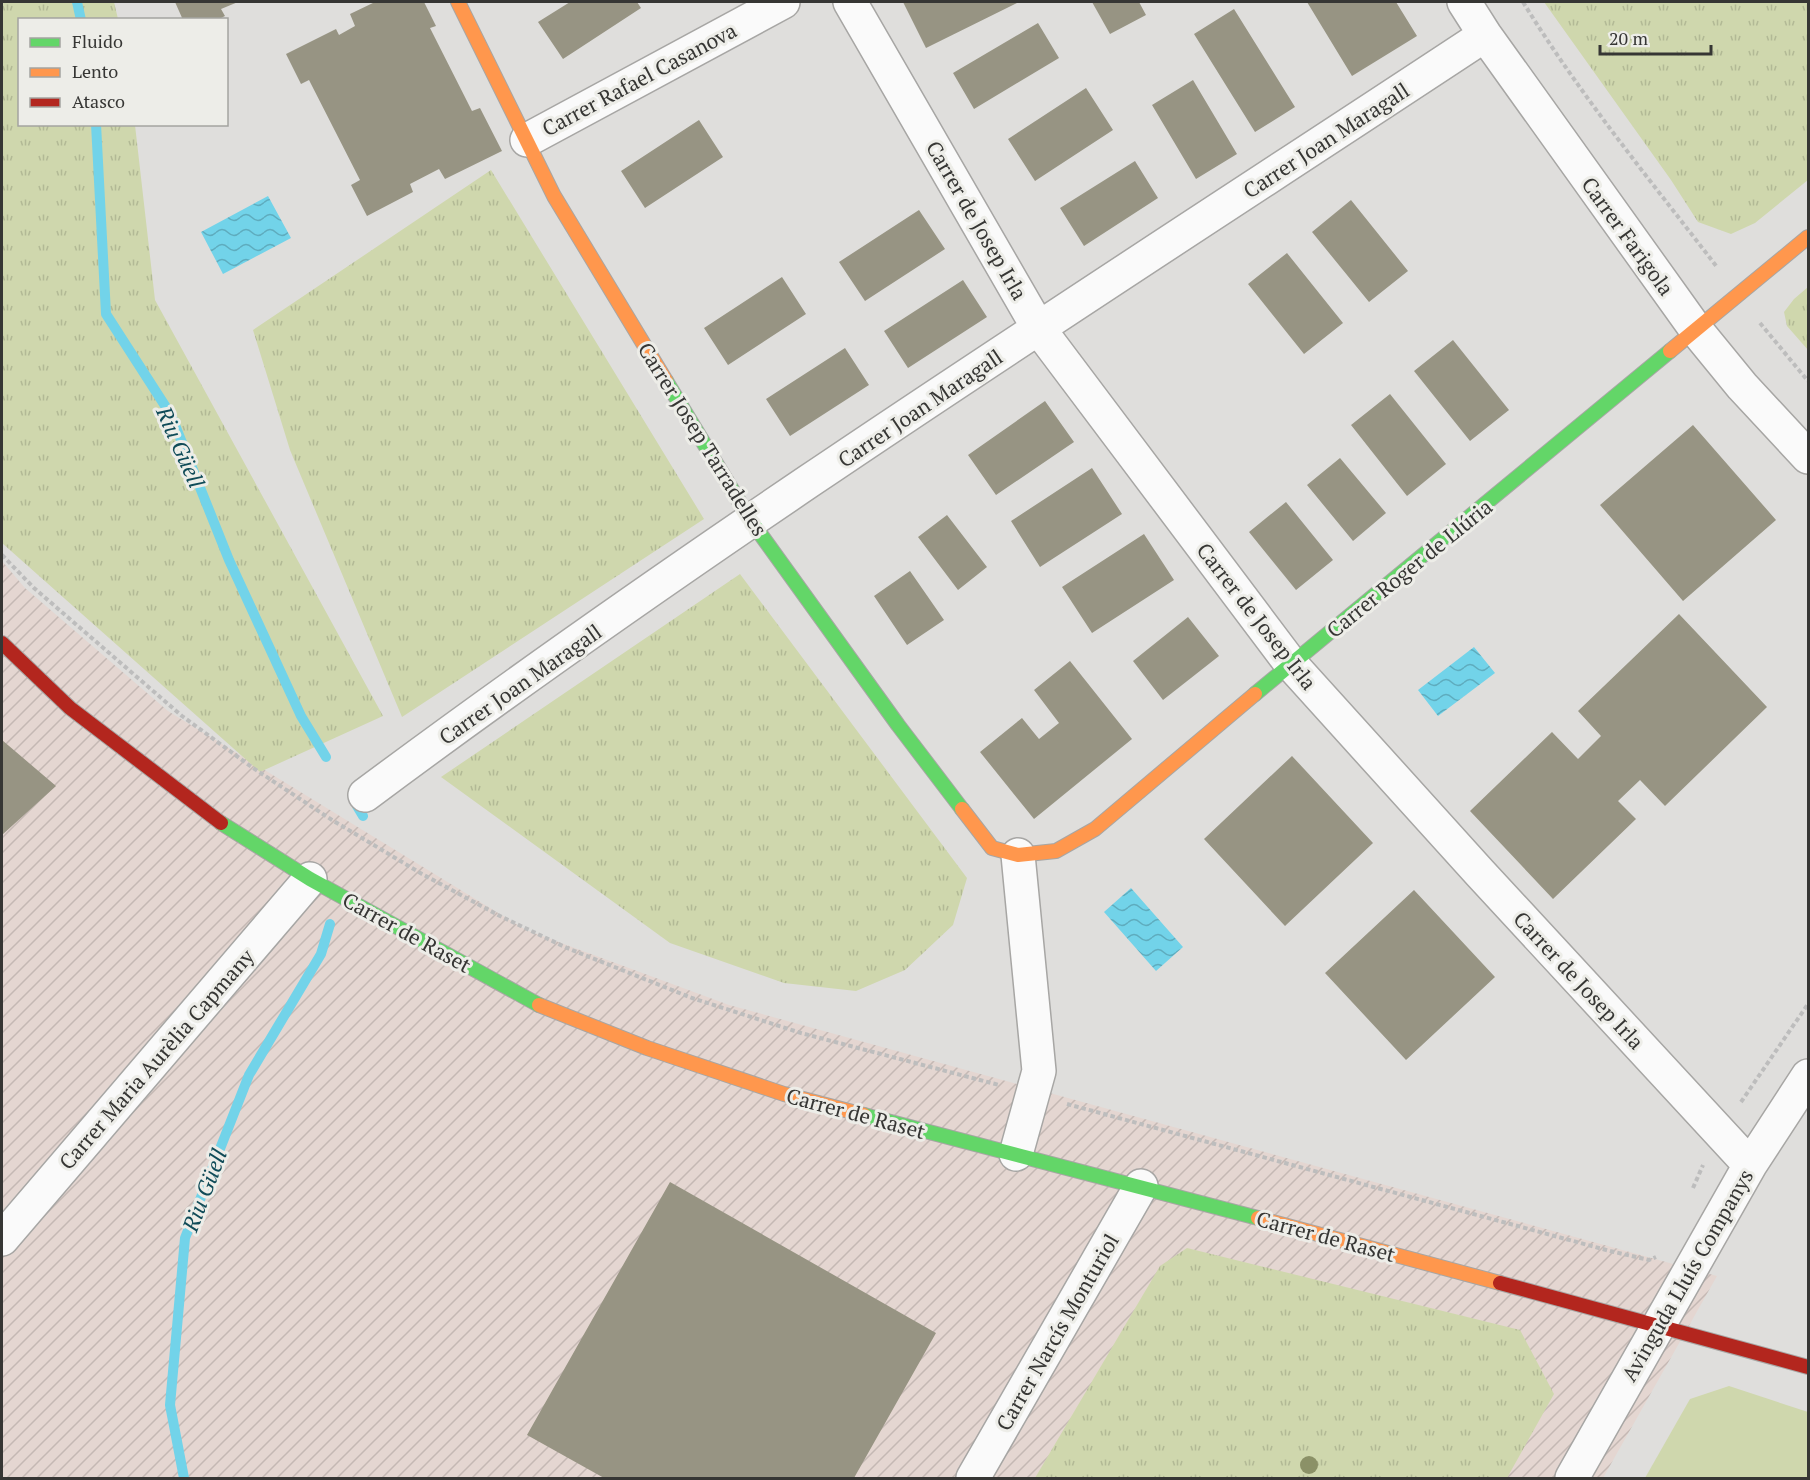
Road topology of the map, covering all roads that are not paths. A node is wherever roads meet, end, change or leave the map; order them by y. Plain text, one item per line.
1 (458, 2) edge
2 (783, 2) edge
3 (850, 2) edge
4 (1464, 2) edge
5 (1485, 36) junction
6 (527, 140) junction
7 (1809, 237) edge
8 (1040, 329) junction
9 (1697, 331) junction
10 (1809, 458) edge
11 (751, 521) junction
12 (2, 642) edge
13 (1291, 664) junction
14 (366, 795) dead end
15 (1005, 852) junction
16 (310, 879) junction
17 (1809, 1076) edge
18 (1016, 1154) junction
19 (1750, 1165) junction
20 (1142, 1186) junction
21 (2, 1239) edge
22 (1658, 1327) junction
23 (1809, 1367) edge
24 (973, 1479) edge
25 (1572, 1479) edge

1 - 6 street, Carrer Josep Tarradelles
2 - 6 street, Carrer Rafael Casanova
3 - 8 street, Carrer de Josep Irla
4 - 5 street, Carrer Farigola
5 - 8 street, Carrer Joan Maragall
5 - 9 street, Carrer Farigola
6 - 11 street, Carrer Josep Tarradelles
7 - 9 street, Carrer Roger de Llúria
8 - 11 street, Carrer Joan Maragall
8 - 13 street, Carrer de Josep Irla
9 - 10 street, Carrer Farigola
9 - 13 street, Carrer Roger de Llúria
11 - 14 street, Carrer Joan Maragall
11 - 15 street, Carrer Josep Tarradelles
12 - 16 street, Carrer de Raset
13 - 15 street, Carrer Roger de Llúria
13 - 19 street, Carrer de Josep Irla
15 - 18 street
16 - 18 street, Carrer de Raset
16 - 21 street, Carrer Maria Aurèlia Capmany
17 - 19 street, Avinguda Lluís Companys
18 - 20 street, Carrer de Raset
19 - 22 street, Avinguda Lluís Companys
20 - 22 street, Carrer de Raset
20 - 24 street, Carrer Narcís Monturiol
22 - 23 street, Carrer de Raset
22 - 25 street, Avinguda Lluís Companys

